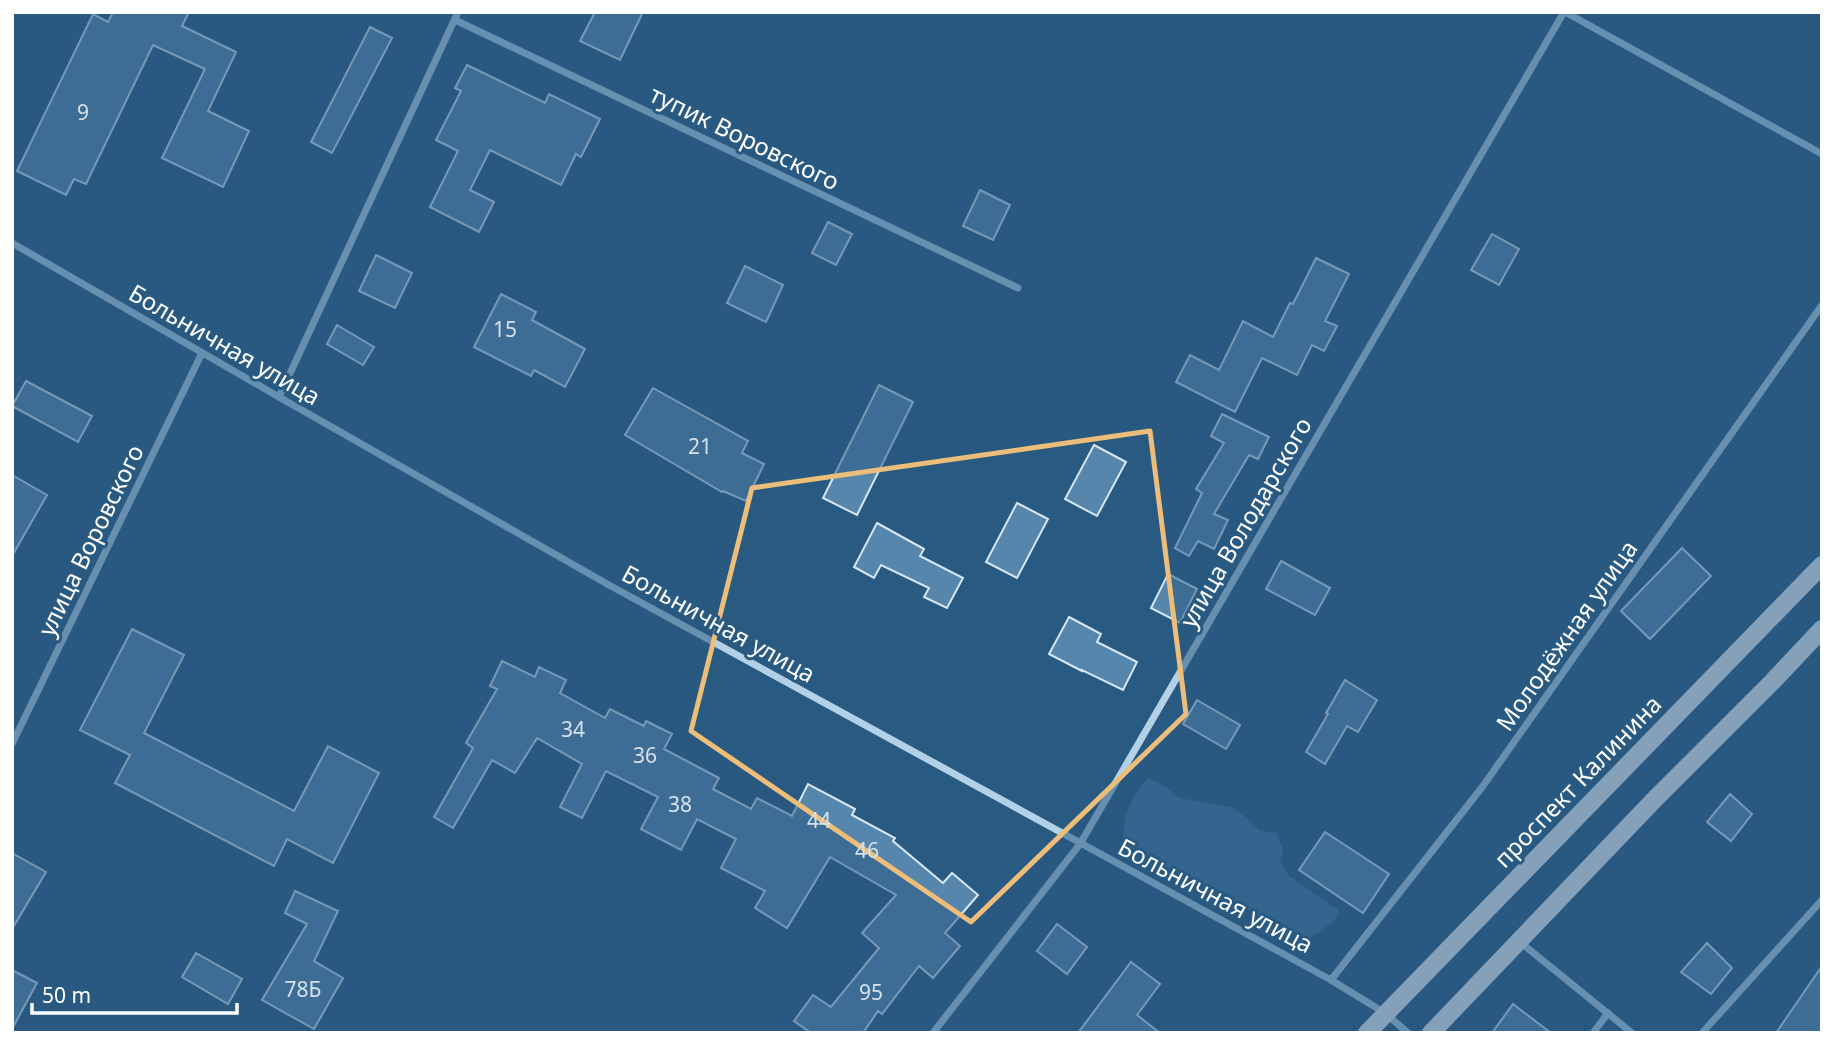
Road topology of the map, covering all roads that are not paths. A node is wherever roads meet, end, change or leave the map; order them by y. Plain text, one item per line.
1 (1564, 12) edge
2 (457, 16) edge
3 (1822, 154) edge
4 (12, 243) edge
5 (1018, 288) dead end
6 (1822, 305) edge
7 (202, 353) junction
8 (279, 397) junction
9 (1822, 565) edge
10 (1822, 629) edge
11 (12, 744) edge
12 (1080, 844) junction
13 (1822, 900) edge
14 (1520, 942) junction
15 (1331, 980) junction
16 (1385, 1013) junction
17 (1608, 1013) junction
18 (933, 1033) edge
19 (1367, 1033) edge
20 (1408, 1033) edge
21 (1431, 1033) edge
22 (1593, 1033) edge
23 (1632, 1033) edge
24 (1702, 1033) edge

1 - 3 street
1 - 12 street, улица Володарского
2 - 5 street, тупик Воровского
2 - 8 street
4 - 7 street, Больничная улица
6 - 15 street, Молодёжная улица
7 - 8 street, Больничная улица
7 - 11 street, улица Воровского
8 - 12 street, Больничная улица
9 - 16 main road, проспект Калинина
10 - 14 main road
12 - 15 street, Больничная улица
12 - 18 street, улица Володарского
13 - 24 street
14 - 17 street
14 - 21 main road
15 - 16 street, Больничная улица
16 - 19 main road, проспект Калинина
16 - 20 street, Больничная улица
17 - 22 street
17 - 23 street

